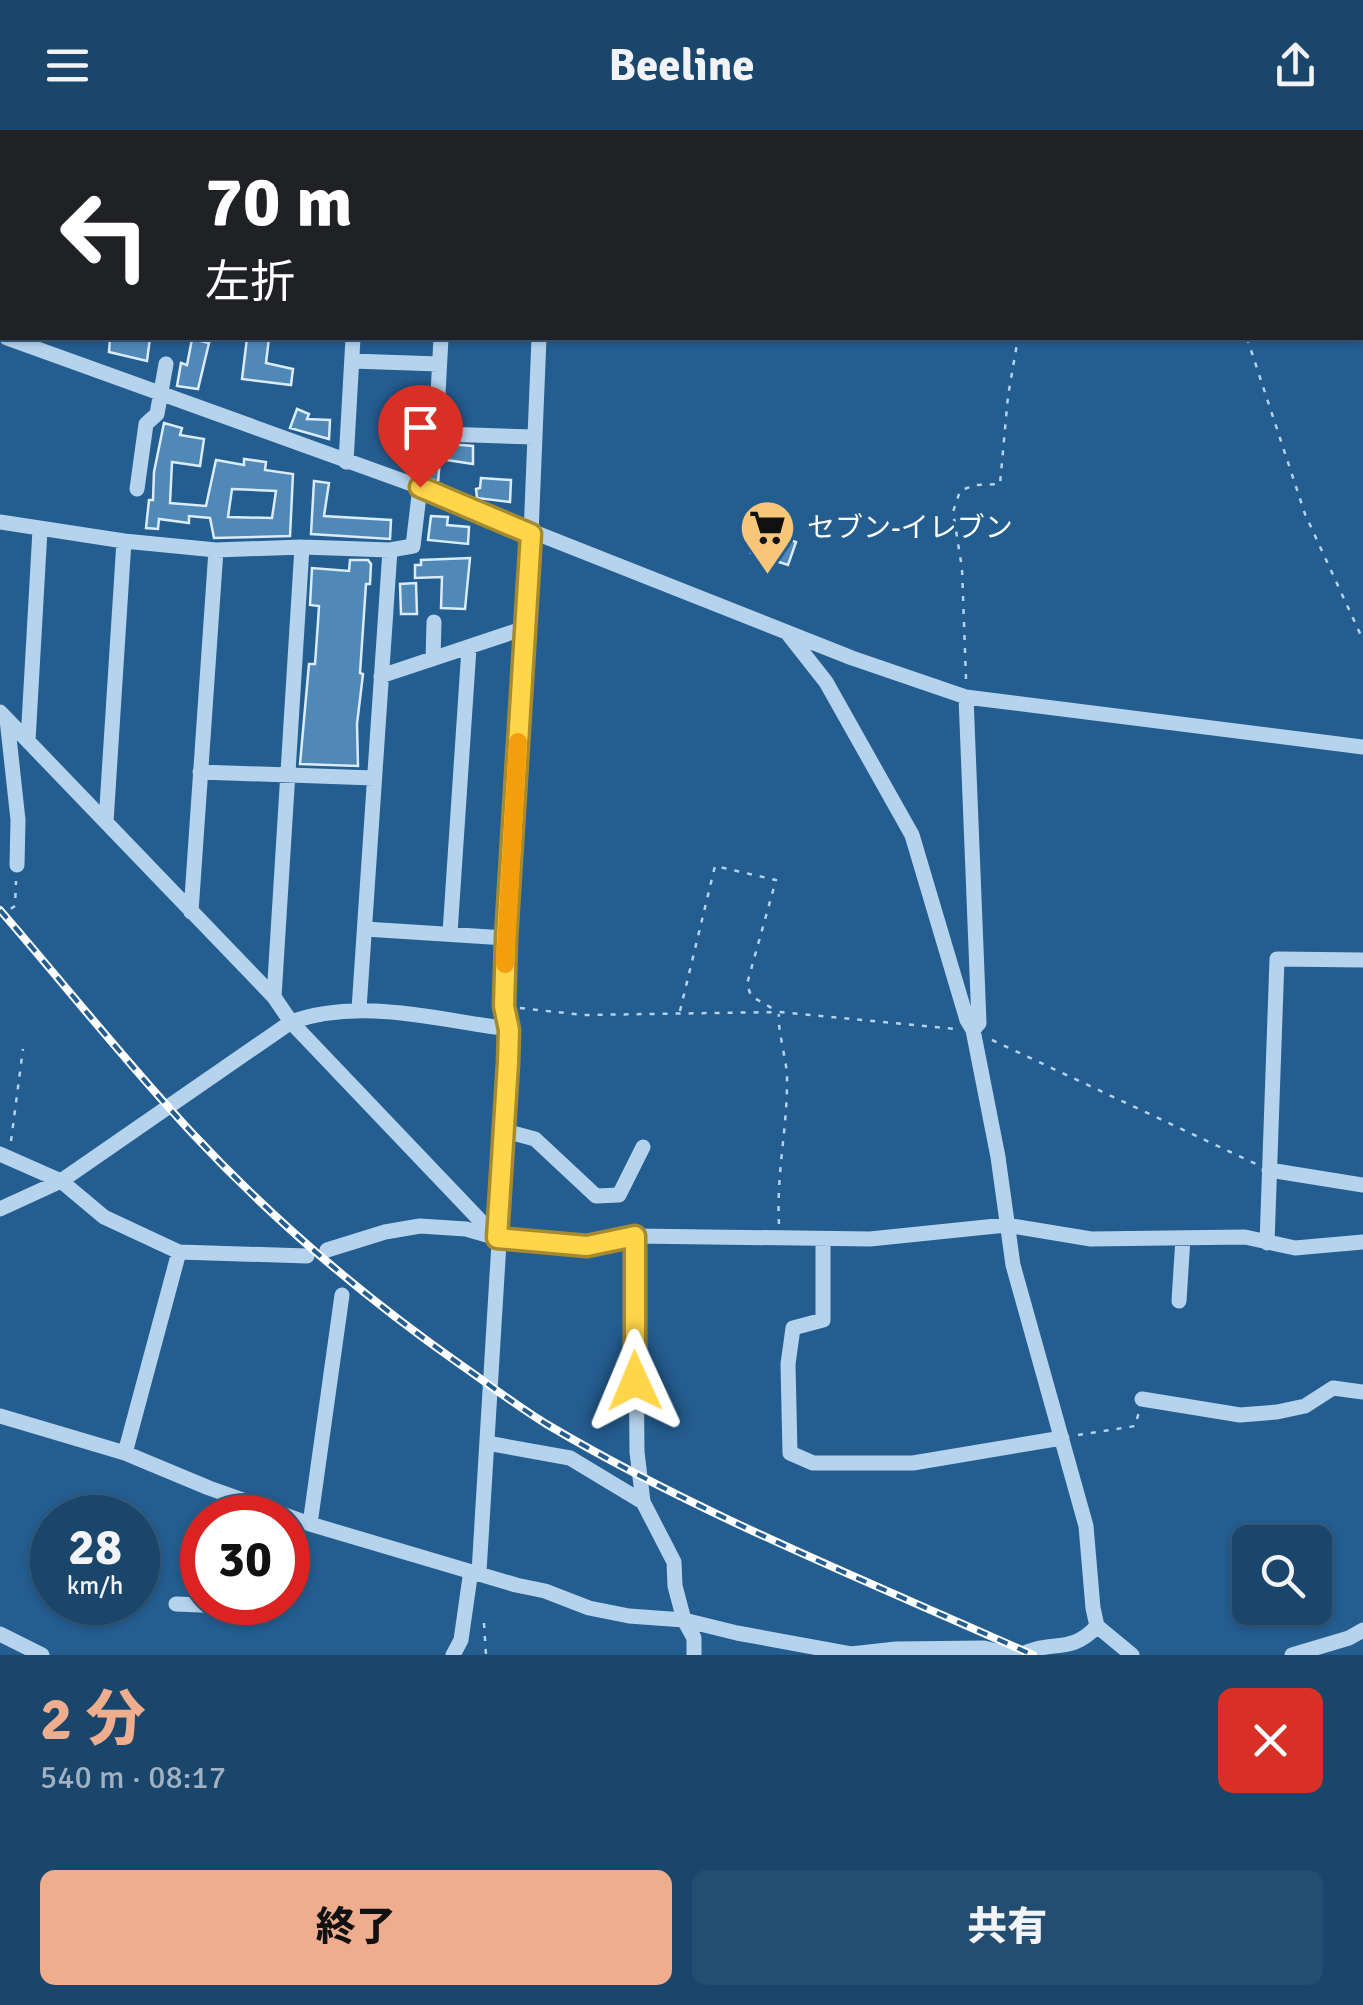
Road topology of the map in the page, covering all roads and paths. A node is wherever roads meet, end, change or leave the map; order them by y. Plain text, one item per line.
1 (25, 340) edge
2 (353, 340) edge
3 (440, 340) edge
4 (539, 340) edge
5 (1018, 340) edge
6 (1248, 340) edge
7 (352, 361) junction
8 (166, 364) dead end
9 (439, 364) junction
10 (163, 394) junction
11 (533, 437) junction
12 (346, 462) junction
13 (420, 487) junction
14 (137, 489) dead end
15 (0, 522) edge
16 (40, 530) junction
17 (531, 534) junction
18 (124, 541) junction
19 (302, 547) junction
20 (216, 550) junction
21 (390, 550) junction
22 (434, 622) dead end
23 (526, 628) junction
24 (788, 634) junction
25 (1363, 640) edge
26 (470, 648) junction
27 (433, 659) junction
28 (381, 676) junction
29 (966, 697) junction
30 (4, 716) edge
31 (28, 741) junction
32 (1363, 747) edge
33 (200, 772) junction
34 (289, 773) junction
35 (374, 778) junction
36 (106, 822) junction
37 (17, 865) joint
38 (191, 912) junction
39 (0, 916) edge
40 (365, 928) junction
41 (450, 932) junction
42 (506, 938) junction
43 (1363, 960) edge
44 (274, 997) junction
45 (504, 1006) junction
46 (359, 1009) junction
47 (680, 1012) junction
48 (780, 1012) junction
49 (291, 1022) junction
50 (509, 1030) junction
51 (973, 1030) junction
52 (23, 1049) dead end
53 (506, 1131) junction
54 (642, 1147) dead end
55 (4, 1156) edge
56 (1270, 1170) junction
57 (62, 1181) junction
58 (1363, 1185) edge
59 (0, 1209) edge
60 (1006, 1224) junction
61 (635, 1236) junction
62 (497, 1238) junction
63 (780, 1238) junction
64 (1184, 1238) junction
65 (823, 1239) junction
66 (1363, 1242) edge
67 (1267, 1243) junction
68 (327, 1250) dead end
69 (178, 1252) junction
70 (307, 1256) dead end
71 (342, 1295) dead end
72 (1179, 1301) dead end
73 (1363, 1392) edge
74 (1142, 1398) joint
75 (0, 1416) edge
76 (1062, 1438) junction
77 (488, 1443) junction
78 (125, 1452) junction
79 (224, 1495) edge
80 (643, 1502) junction
81 (310, 1524) joint
82 (479, 1572) junction
83 (176, 1604) dead end
84 (180, 1604) edge
85 (684, 1620) junction
86 (484, 1623) dead end
87 (1098, 1626) junction
88 (0, 1634) edge
89 (1354, 1641) edge
90 (799, 1649) edge
91 (967, 1652) edge
92 (42, 1655) edge
93 (453, 1655) edge
94 (486, 1655) edge
95 (694, 1655) edge
96 (1016, 1655) edge
97 (1132, 1655) edge
98 (1292, 1655) edge

1 - 10 street
2 - 7 street
3 - 9 street
4 - 11 street
5 - 29 path
6 - 25 path
7 - 9 street
7 - 12 street
8 - 10 street
9 - 11 street
10 - 12 street
10 - 14 street
11 - 17 street
12 - 13 street
13 - 17 street
13 - 21 street
15 - 16 street
16 - 18 street
16 - 31 street
17 - 23 street
17 - 24 street
18 - 20 street
18 - 36 street
19 - 20 street
19 - 21 street
19 - 34 street
20 - 33 street
21 - 28 street
22 - 27 street
23 - 26 street
23 - 42 street
24 - 29 street
24 - 51 street
26 - 27 street
26 - 41 street
27 - 28 street
28 - 35 street
29 - 32 street
29 - 51 street
30 - 31 street
30 - 37 street
31 - 36 street
33 - 34 street
33 - 38 street
34 - 35 street
34 - 44 street
35 - 40 street
36 - 38 street
37 - 39 path
38 - 44 street
40 - 41 street
40 - 46 street
41 - 42 street
42 - 45 street
43 - 56 street
44 - 49 street
45 - 47 path
45 - 50 street
46 - 49 street
46 - 50 street
47 - 48 path
47 - 48 path
48 - 51 path
48 - 63 path
49 - 57 street
49 - 62 street
50 - 53 street
51 - 56 path
51 - 60 street
52 - 55 path
53 - 54 street
53 - 62 street
55 - 57 street
56 - 58 street
56 - 67 street
57 - 59 street
57 - 69 street
60 - 64 street
60 - 65 street
60 - 76 street
61 - 62 street
61 - 63 street
61 - 80 street
62 - 68 street
62 - 77 street
63 - 65 street
64 - 67 street
64 - 72 street
65 - 76 street
66 - 67 street
69 - 70 street
69 - 78 street
71 - 81 street
73 - 74 street
74 - 76 path
75 - 78 street
76 - 87 street
77 - 80 street
77 - 82 street
78 - 79 street
80 - 85 street
81 - 82 street
82 - 85 street
82 - 93 street
83 - 84 street
85 - 90 street
85 - 95 street
86 - 94 path
87 - 96 street
87 - 97 street
88 - 92 street
89 - 98 street
90 - 91 street
91 - 96 street

